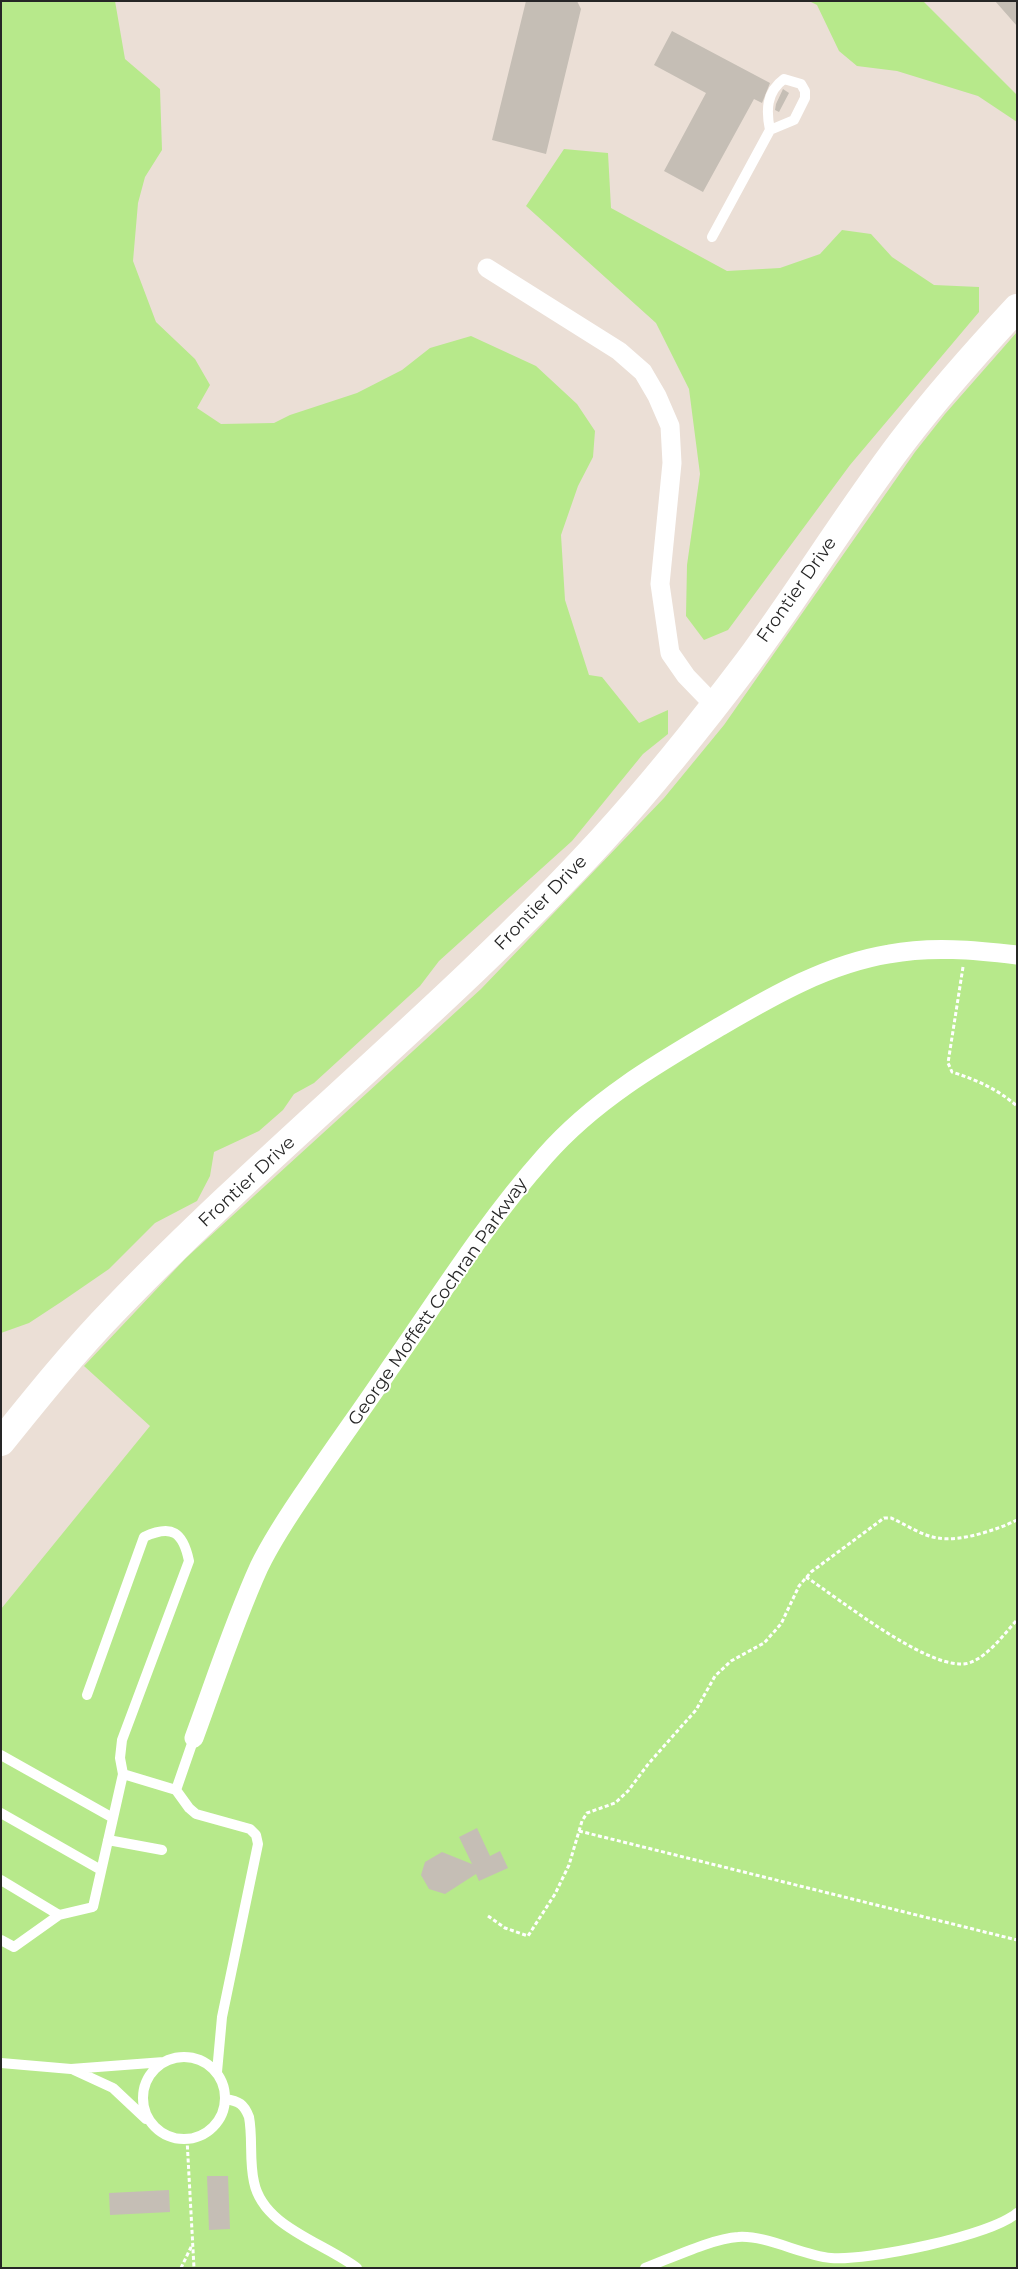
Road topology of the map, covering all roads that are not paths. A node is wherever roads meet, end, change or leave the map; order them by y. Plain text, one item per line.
1 (770, 130) junction
2 (712, 237) dead end
3 (487, 268) dead end
4 (1017, 308) edge
5 (714, 705) junction
6 (1017, 955) edge
7 (3, 1434) edge
8 (87, 1695) dead end
9 (194, 1738) joint
10 (1, 1755) edge
11 (123, 1774) junction
12 (176, 1790) junction
13 (1, 1813) edge
14 (113, 1818) junction
15 (108, 1840) junction
16 (162, 1850) dead end
17 (101, 1870) junction
18 (1, 1880) edge
19 (59, 1915) junction
20 (1, 1940) edge
21 (164, 2062) junction
22 (1, 2063) edge
23 (71, 2069) junction
24 (216, 2072) junction
25 (225, 2099) junction
26 (150, 2123) junction
27 (1017, 2213) edge
28 (357, 2268) edge
29 (645, 2268) edge

1 - 1 lane
1 - 2 lane
3 - 5 street
4 - 5 street, Frontier Drive
5 - 7 street, Frontier Drive
6 - 9 street, George Moffett Cochran Parkway
8 - 11 lane
9 - 12 lane
10 - 14 lane
11 - 12 lane
11 - 14 lane
12 - 24 lane
13 - 17 lane
14 - 15 lane
15 - 16 lane
15 - 17 lane
17 - 19 lane
18 - 19 lane
19 - 20 lane
21 - 23 lane
21 - 24 lane
21 - 26 lane
22 - 23 lane
23 - 26 lane
24 - 25 lane
25 - 26 lane
25 - 28 lane
27 - 29 lane

